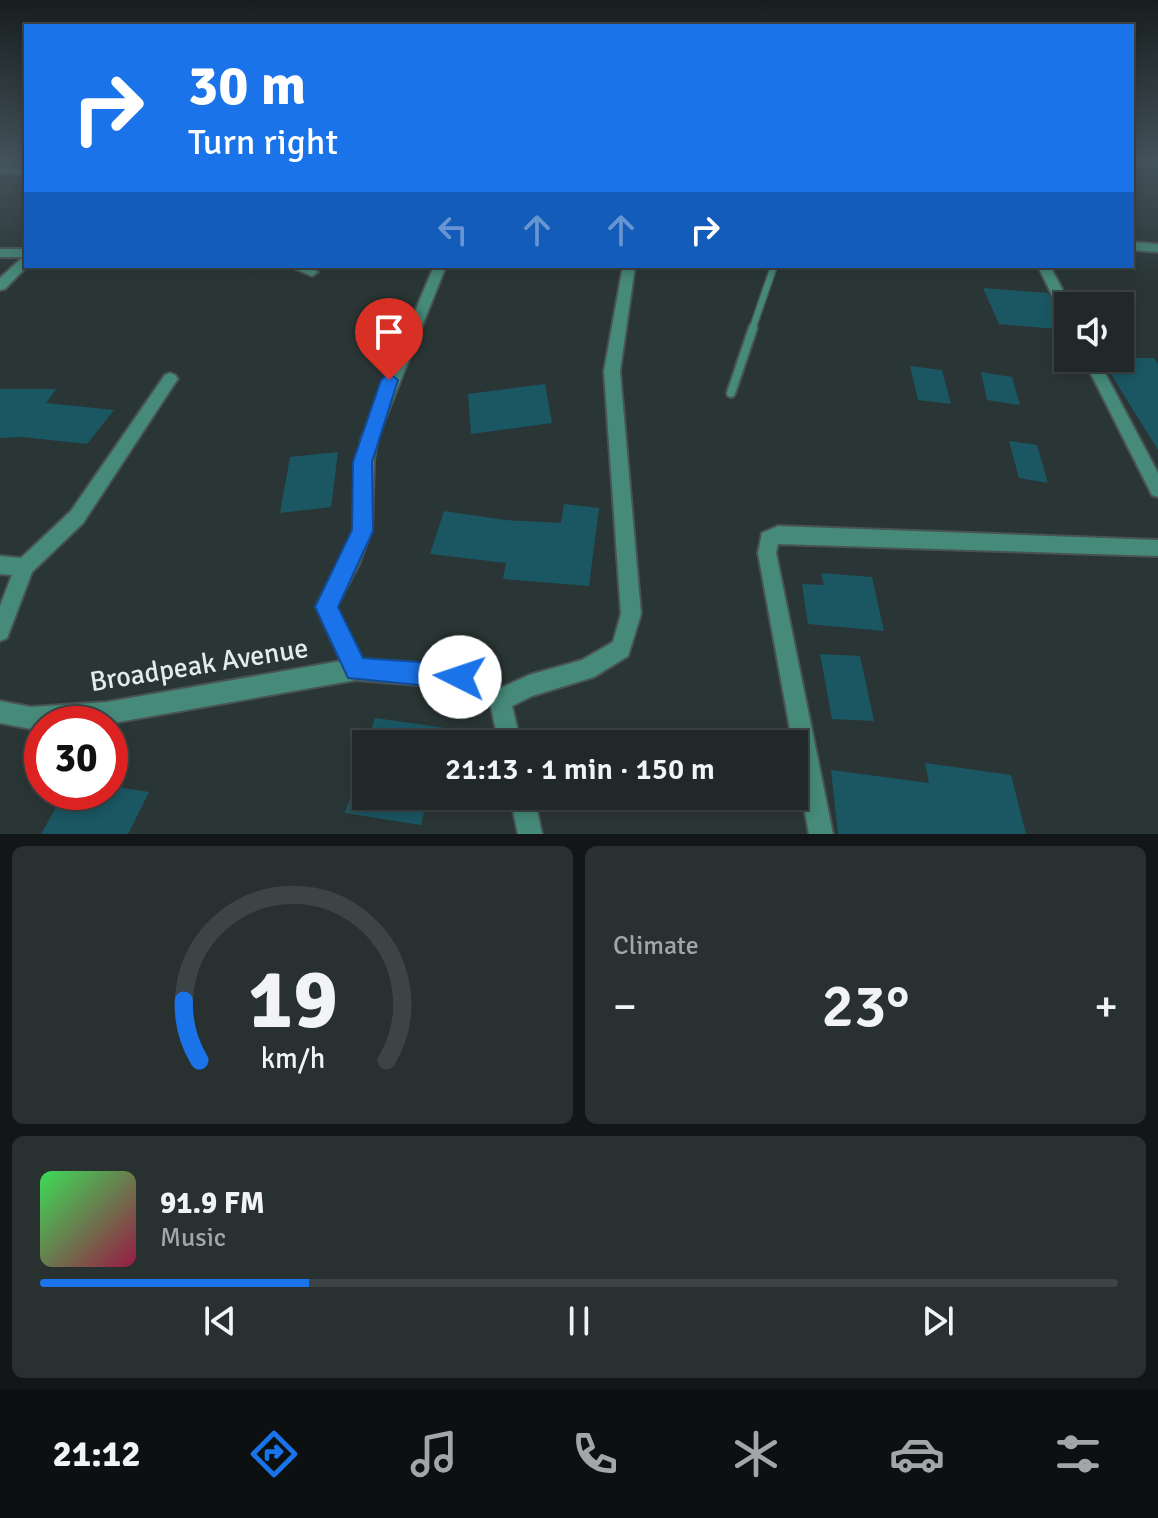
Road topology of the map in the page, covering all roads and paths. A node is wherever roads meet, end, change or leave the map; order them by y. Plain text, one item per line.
1 (1134, 246) edge
2 (1158, 248) edge
3 (0, 253) edge
4 (24, 253) edge
5 (24, 262) edge
6 (300, 268) edge
7 (439, 268) edge
8 (629, 268) edge
9 (773, 268) edge
10 (1045, 268) edge
11 (312, 272) dead end
12 (0, 286) edge
13 (1057, 292) edge
14 (1097, 372) edge
15 (170, 379) dead end
16 (731, 393) dead end
17 (1158, 490) edge
18 (1158, 548) edge
19 (0, 565) edge
20 (25, 567) junction
21 (0, 631) edge
22 (356, 669) junction
23 (500, 700) junction
24 (0, 712) edge
25 (507, 730) edge
26 (525, 810) edge
27 (530, 834) edge
28 (821, 834) edge

1 - 2 street
3 - 4 street
5 - 12 street
6 - 11 street
7 - 22 street
8 - 23 street
9 - 16 lane
10 - 13 street
14 - 17 street
15 - 20 street
18 - 28 street
19 - 20 street
20 - 21 street
22 - 23 street, Broadpeak Avenue
22 - 24 street, Broadpeak Avenue
23 - 25 street
26 - 27 street

